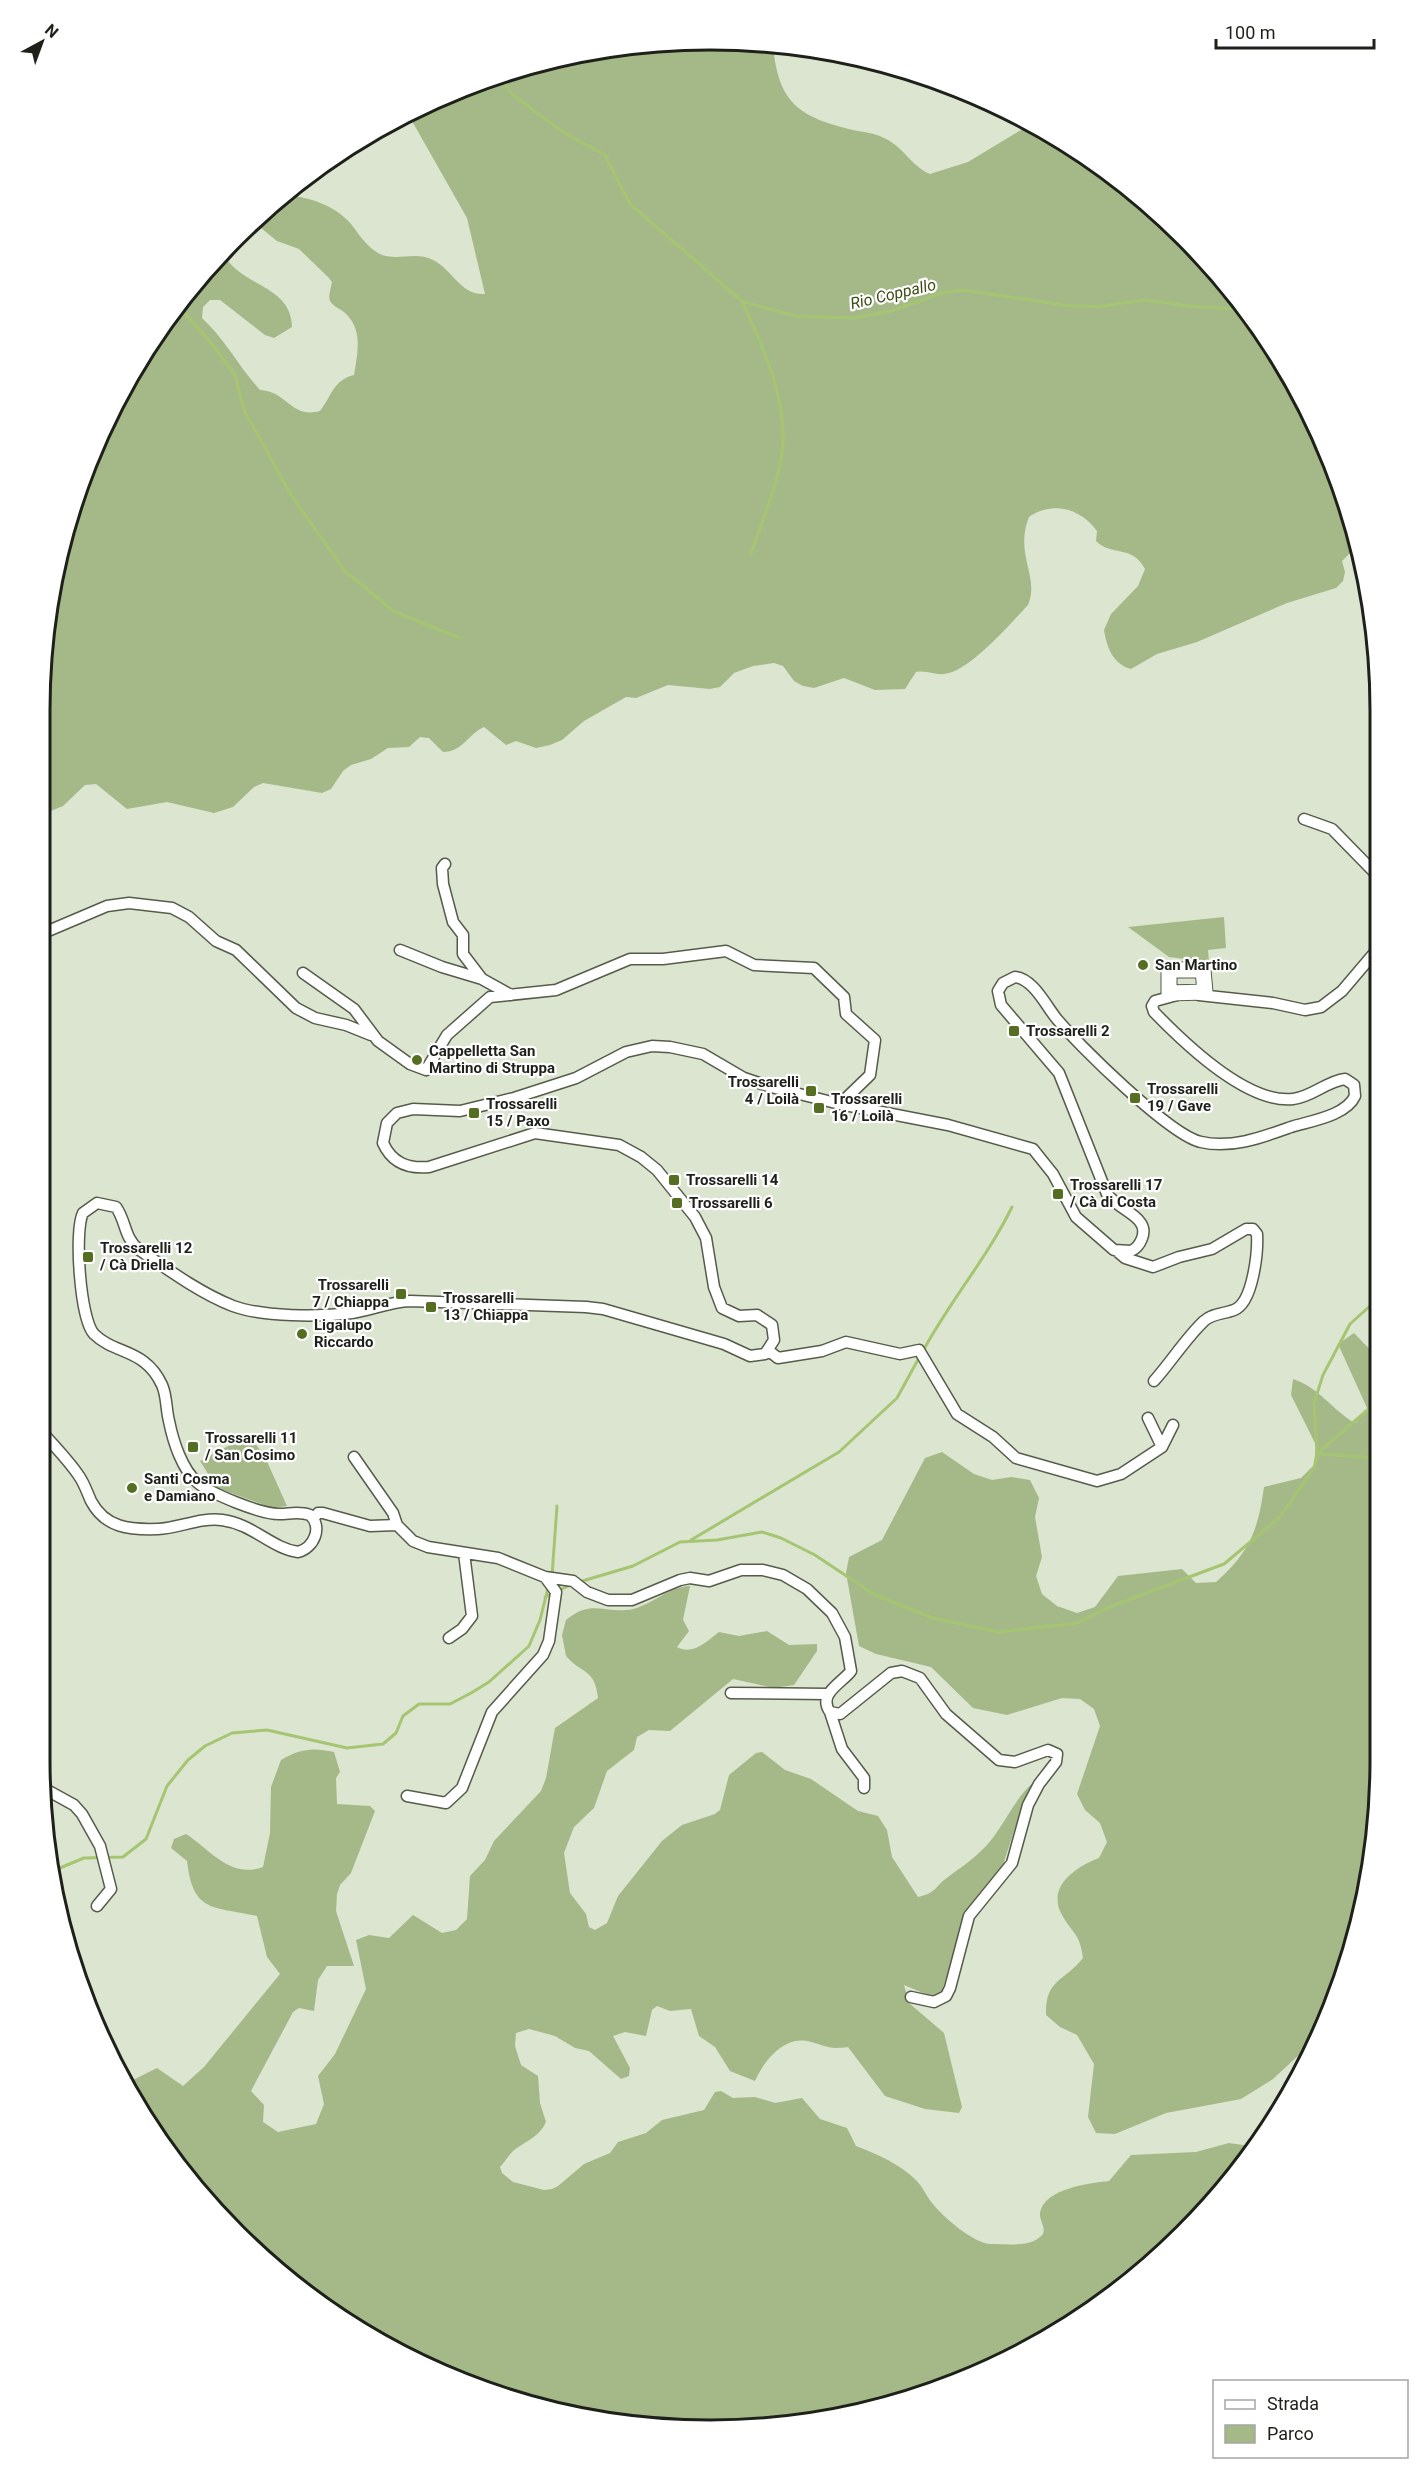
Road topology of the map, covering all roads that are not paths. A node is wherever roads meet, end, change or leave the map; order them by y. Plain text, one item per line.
1 (1304, 819) dead end
2 (445, 864) dead end
3 (1370, 864) edge
4 (50, 929) edge
5 (400, 950) dead end
6 (1370, 959) edge
7 (303, 973) dead end
8 (482, 980) junction
9 (511, 995) junction
10 (371, 1035) junction
11 (840, 1104) junction
12 (1119, 1252) junction
13 (769, 1351) junction
14 (1154, 1381) dead end
15 (1148, 1418) dead end
16 (1173, 1425) dead end
17 (50, 1441) edge
18 (1162, 1447) junction
19 (354, 1457) dead end
20 (314, 1518) junction
21 (398, 1525) junction
22 (464, 1553) junction
23 (545, 1577) junction
24 (449, 1638) dead end
25 (731, 1693) dead end
26 (827, 1695) junction
27 (830, 1712) junction
28 (864, 1788) dead end
29 (51, 1792) edge
30 (407, 1796) dead end
31 (97, 1906) dead end
32 (911, 1998) dead end

1 - 3 street
2 - 8 street
4 - 10 street
5 - 8 street
6 - 12 street
7 - 10 street
8 - 9 street
9 - 10 street
9 - 11 street
11 - 12 street
11 - 13 street
12 - 14 street
13 - 18 street
13 - 20 street
15 - 18 street
16 - 18 street
17 - 20 street
19 - 21 street
20 - 21 street
21 - 22 street
22 - 23 street
22 - 24 street
23 - 26 street
23 - 30 street
25 - 26 street
26 - 27 street
27 - 28 street
27 - 32 street
29 - 31 street

